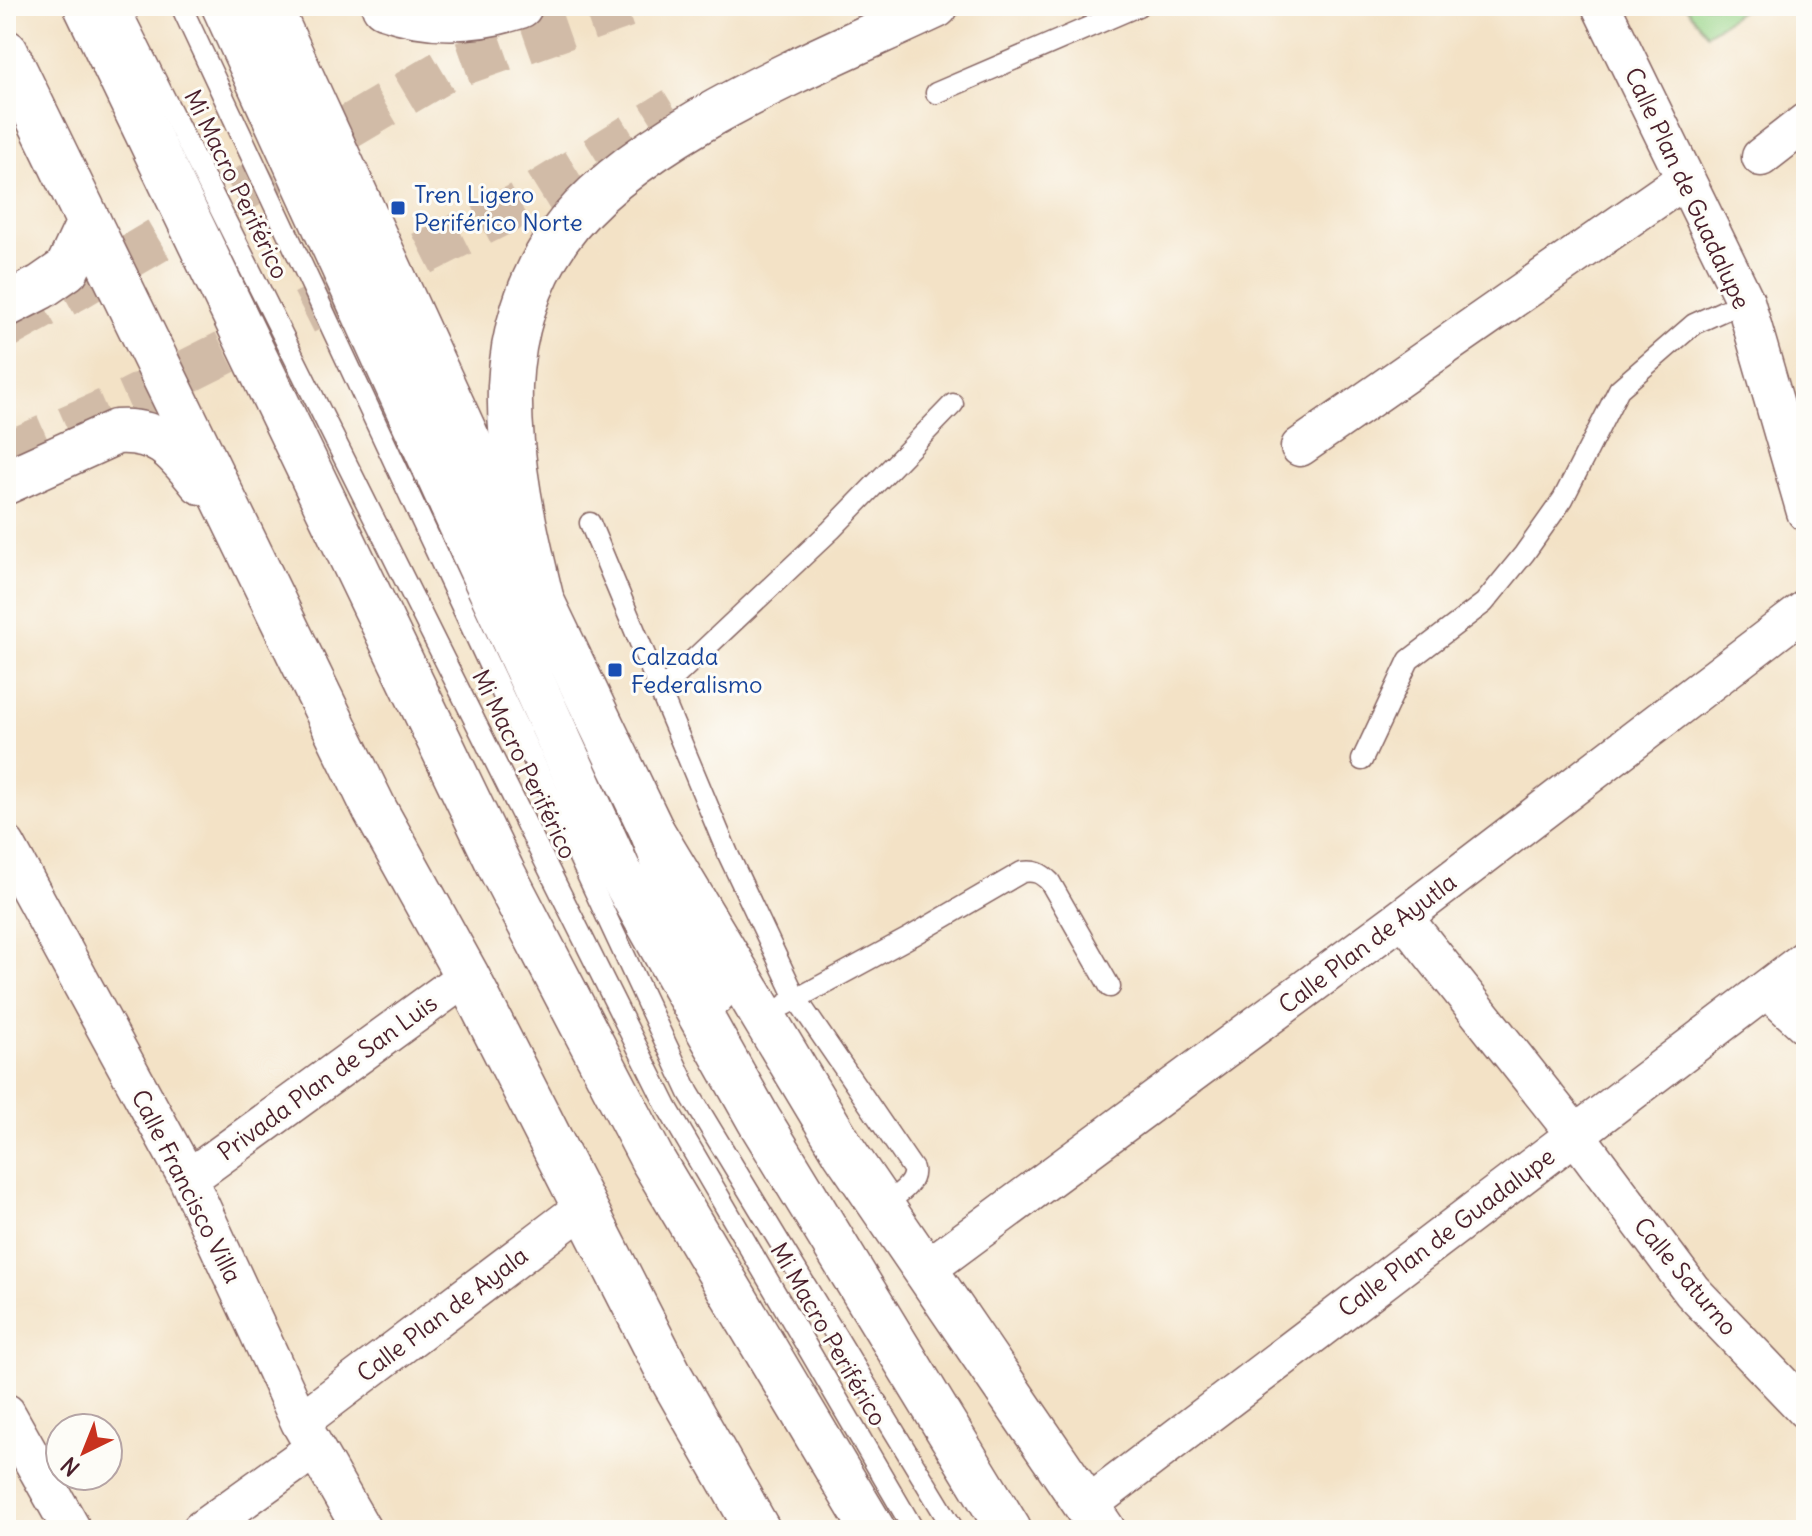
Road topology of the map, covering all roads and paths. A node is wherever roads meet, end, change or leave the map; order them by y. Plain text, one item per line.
1 (86, 6) edge
2 (119, 6) edge
3 (181, 6) edge
4 (224, 6) edge
5 (269, 6) edge
6 (384, 6) edge
7 (520, 6) edge
8 (885, 6) edge
9 (936, 6) edge
10 (1138, 6) edge
11 (1601, 6) edge
12 (431, 11) edge
13 (6, 52) edge
14 (936, 93) dead end
15 (675, 109) tunnel mouth
16 (1806, 122) edge
17 (1761, 157) dead end
18 (1685, 179) junction
19 (89, 222) junction
20 (1745, 301) junction
21 (6, 305) edge
22 (953, 404) dead end
23 (1300, 447) dead end
24 (6, 482) edge
25 (1806, 512) edge
26 (590, 523) dead end
27 (247, 547) junction
28 (542, 601) junction
29 (1806, 609) edge
30 (660, 691) junction
31 (1362, 760) dead end
32 (652, 831) junction
33 (6, 845) edge
34 (1403, 917) junction
35 (1806, 959) edge
36 (467, 976) junction
37 (1110, 987) dead end
38 (1767, 989) junction
39 (780, 1008) junction
40 (1806, 1025) edge
41 (759, 1120) junction
42 (1575, 1134) junction
43 (188, 1179) junction
44 (584, 1207) junction
45 (924, 1271) junction
46 (1806, 1410) edge
47 (6, 1413) edge
48 (307, 1435) junction
49 (1095, 1518) edge
50 (72, 1530) edge
51 (201, 1530) edge
52 (362, 1530) edge
53 (758, 1530) edge
54 (873, 1530) edge
55 (914, 1530) edge
56 (954, 1530) edge
57 (1009, 1530) edge

1 - 54 main road
2 - 55 lane, Mi Macro Periférico
3 - 56 lane, Mi Macro Periférico
4 - 41 main road
5 - 28 main road
6 - 12 main road
7 - 12 main road
8 - 15 main road
9 - 28 main road
10 - 14 lane
11 - 18 street, Calle Plan de Guadalupe
13 - 19 main road
16 - 17 street
18 - 20 street, Calle Plan de Guadalupe
18 - 23 street
19 - 21 main road
19 - 27 main road
20 - 25 street, Calle Plan de Guadalupe
20 - 31 lane
22 - 30 lane
24 - 27 main road
26 - 30 lane
27 - 36 main road
28 - 32 main road
29 - 34 street, Calle Plan de Ayutla
30 - 39 lane
32 - 39 main road
32 - 41 main road
33 - 43 street, Calle Francisco Villa
34 - 42 street, Calle Saturno
34 - 45 street, Calle Plan de Ayutla
35 - 38 street, Calle Plan de Guadalupe
36 - 43 street, Privada Plan de San Luis
36 - 44 main road
37 - 39 lane
38 - 40 street
38 - 42 street, Calle Plan de Guadalupe
39 - 45 main road
41 - 57 main road
42 - 46 street, Calle Saturno
42 - 49 street, Calle Plan de Guadalupe
43 - 48 street, Calle Francisco Villa
44 - 48 street, Calle Plan de Ayala
44 - 53 main road
45 - 49 main road
47 - 50 street
48 - 51 street, Calle Plan de Ayala
48 - 52 street, Calle Francisco Villa

